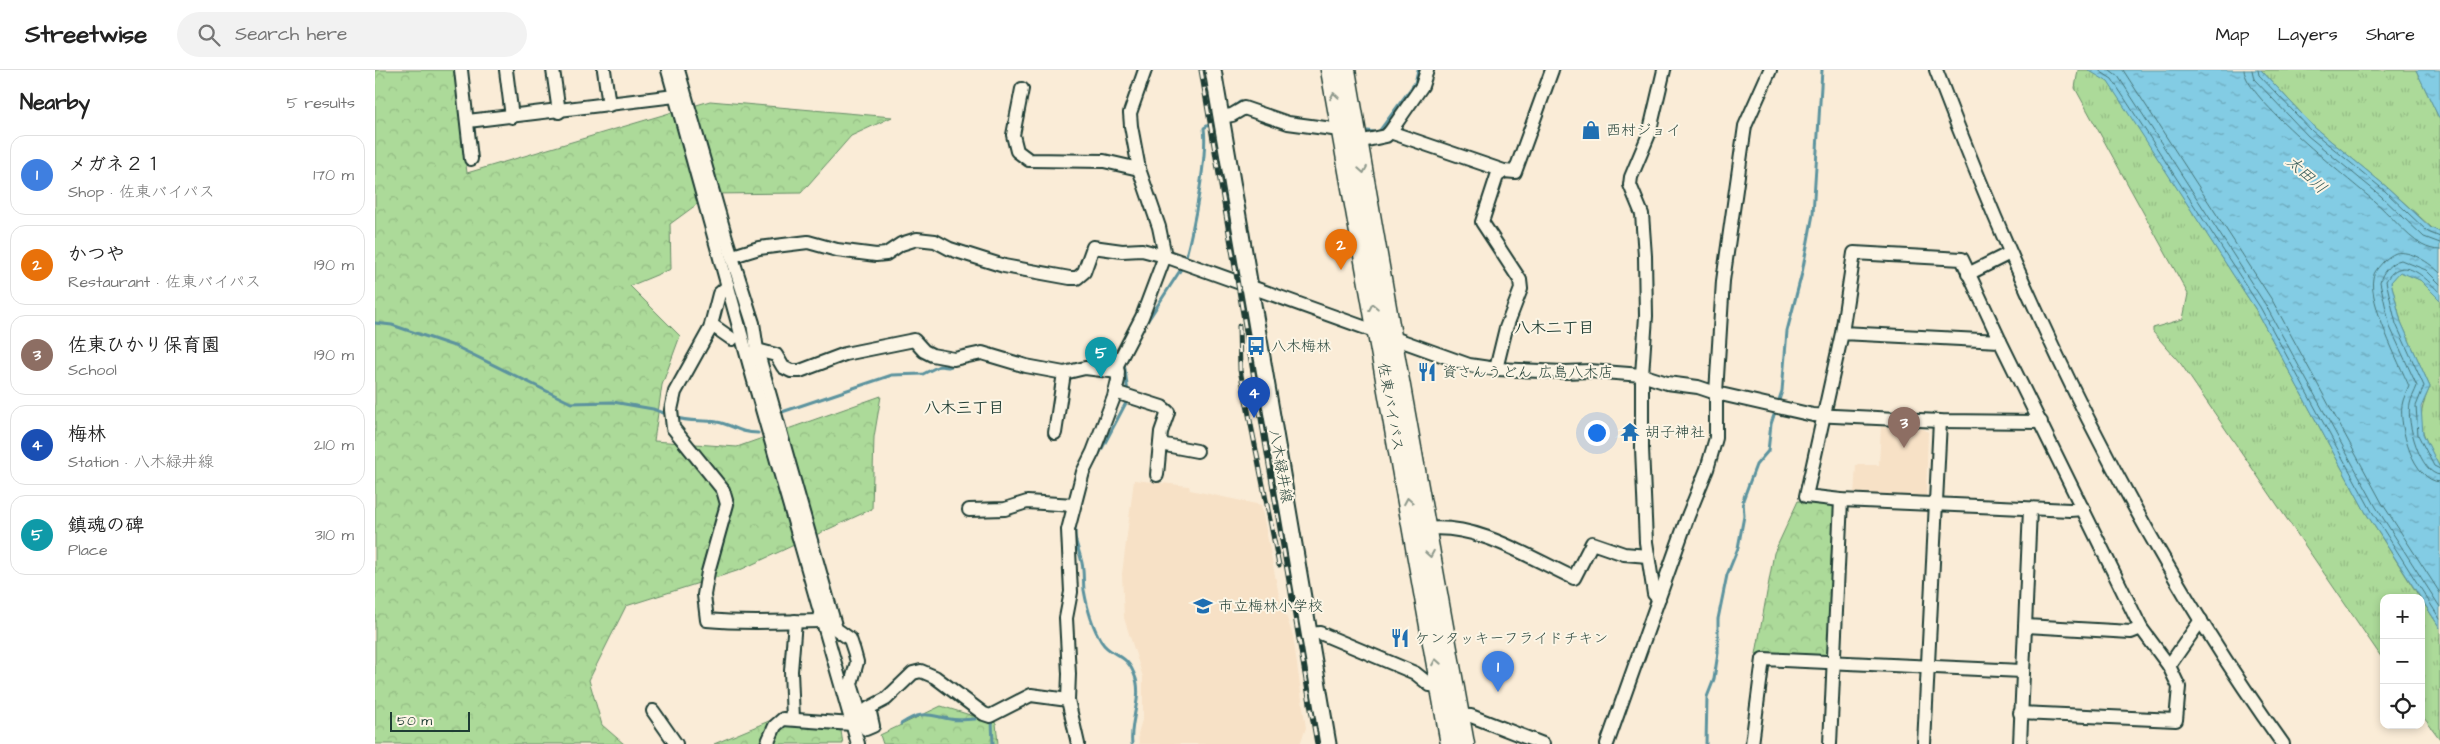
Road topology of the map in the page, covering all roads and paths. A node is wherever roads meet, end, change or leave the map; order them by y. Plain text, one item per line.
1 (461, 70) edge
2 (506, 70) edge
3 (553, 70) edge
4 (604, 70) edge
5 (668, 70) edge
6 (679, 70) edge
7 (1145, 70) edge
8 (1213, 70) edge
9 (1330, 70) edge
10 (1427, 70) edge
11 (1552, 70) edge
12 (1664, 70) edge
13 (1770, 70) edge
14 (1936, 70) edge
15 (1347, 72) edge
16 (1022, 88) dead end
17 (675, 96) junction
18 (609, 105) junction
19 (559, 112) junction
20 (512, 117) junction
21 (1221, 117) junction
22 (468, 121) junction
23 (1340, 130) junction
24 (1390, 132) junction
25 (1358, 142) junction
26 (471, 159) dead end
27 (1139, 169) junction
28 (1504, 171) junction
29 (2010, 253) junction
30 (733, 256) junction
31 (1165, 256) junction
32 (1968, 274) junction
33 (728, 286) junction
34 (1249, 286) junction
35 (712, 325) junction
36 (1842, 333) junction
37 (1385, 334) junction
38 (732, 340) dead end
39 (2000, 341) junction
40 (757, 350) junction
41 (1496, 369) junction
42 (1118, 372) junction
43 (1064, 373) junction
44 (1642, 376) junction
45 (1115, 392) junction
46 (1716, 393) junction
47 (1819, 415) junction
48 (1940, 421) junction
49 (2041, 422) junction
50 (1055, 432) dead end
51 (1160, 444) junction
52 (1197, 450) dead end
53 (1157, 475) dead end
54 (1841, 500) junction
55 (1935, 504) junction
56 (1075, 505) junction
57 (2031, 509) junction
58 (2084, 509) junction
59 (969, 510) dead end
60 (1426, 529) junction
61 (1648, 556) junction
62 (1659, 598) junction
63 (2201, 620) junction
64 (795, 621) junction
65 (822, 621) junction
66 (2025, 626) junction
67 (2141, 628) junction
68 (1310, 634) junction
69 (854, 651) junction
70 (832, 656) junction
71 (1834, 662) junction
72 (1928, 666) junction
73 (2169, 666) junction
74 (2022, 670) junction
75 (1440, 686) junction
76 (1068, 700) junction
77 (653, 711) dead end
78 (2021, 713) junction
79 (1453, 715) junction
80 (793, 719) junction
81 (852, 724) junction
82 (676, 744) edge
83 (767, 744) edge
84 (858, 744) edge
85 (1079, 744) edge
86 (1329, 744) edge
87 (1450, 744) edge
88 (1465, 744) edge
89 (1543, 744) edge
90 (1607, 744) edge
91 (1752, 744) edge
92 (1830, 744) edge
93 (1924, 744) edge
94 (2019, 744) edge
95 (2283, 744) edge

1 - 22 street
2 - 20 street
3 - 19 street
4 - 18 street
5 - 17 street
6 - 30 street
7 - 27 street
8 - 21 main road, 八木緑井線
23 -> 9 highway, 佐東バイパス
10 - 24 street
11 - 28 street
12 - 44 street
13 - 46 street
14 - 29 street
15 - 25 highway, 佐東バイパス
16 - 27 street
17 - 18 street
17 - 33 street
18 - 19 street
19 - 20 street
20 - 22 street
21 - 23 street
21 - 34 main road, 八木緑井線
22 - 26 street
37 -> 23 highway, 佐東バイパス
24 - 25 street
24 - 28 street
25 -> 37 highway, 佐東バイパス
27 - 31 street
28 - 41 street
29 - 32 street
29 - 63 street
30 - 31 street
30 - 40 street
31 - 34 street
31 - 42 street
32 - 36 street
32 - 39 street
33 - 35 street
33 - 65 street
34 - 37 street
34 - 68 main road, 八木緑井線
35 - 38 street
35 - 64 street
36 - 39 street
36 - 47 street
37 - 41 street
37 - 60 highway, 佐東バイパス
75 -> 37 highway, 佐東バイパス
39 - 49 street
40 - 43 street
40 - 69 street
41 - 44 street
42 - 43 street
42 - 45 street
43 - 50 street
44 - 46 street
44 - 61 street
45 - 51 street
45 - 56 street
46 - 47 street
46 - 62 street
47 - 48 street
47 - 54 street
48 - 49 street
48 - 55 street
49 - 58 street
51 - 52 street
51 - 53 street
54 - 55 street
54 - 71 street
55 - 57 street
55 - 72 street
56 - 59 street
56 - 76 street
57 - 58 street
57 - 66 street
58 - 67 street
60 - 61 street
60 -> 79 highway, 佐東バイパス
61 - 62 street
62 - 90 street
63 - 73 street
63 - 95 street
64 - 65 street
64 - 80 street
65 - 70 street
66 - 67 street
66 - 74 street
67 - 73 street
68 - 75 street
68 - 86 main road, 八木緑井線
69 - 70 street
69 - 76 street
70 - 81 street
71 - 72 street
71 - 91 street
71 - 92 street
72 - 74 street
72 - 93 street
73 - 78 street
74 - 78 street
75 - 79 highway, 佐東バイパス
76 - 85 street
77 - 82 street
78 - 94 street
79 - 87 highway, 佐東バイパス
79 - 88 highway, 佐東バイパス
79 - 89 street
80 - 81 street
80 - 83 street
81 - 84 street

